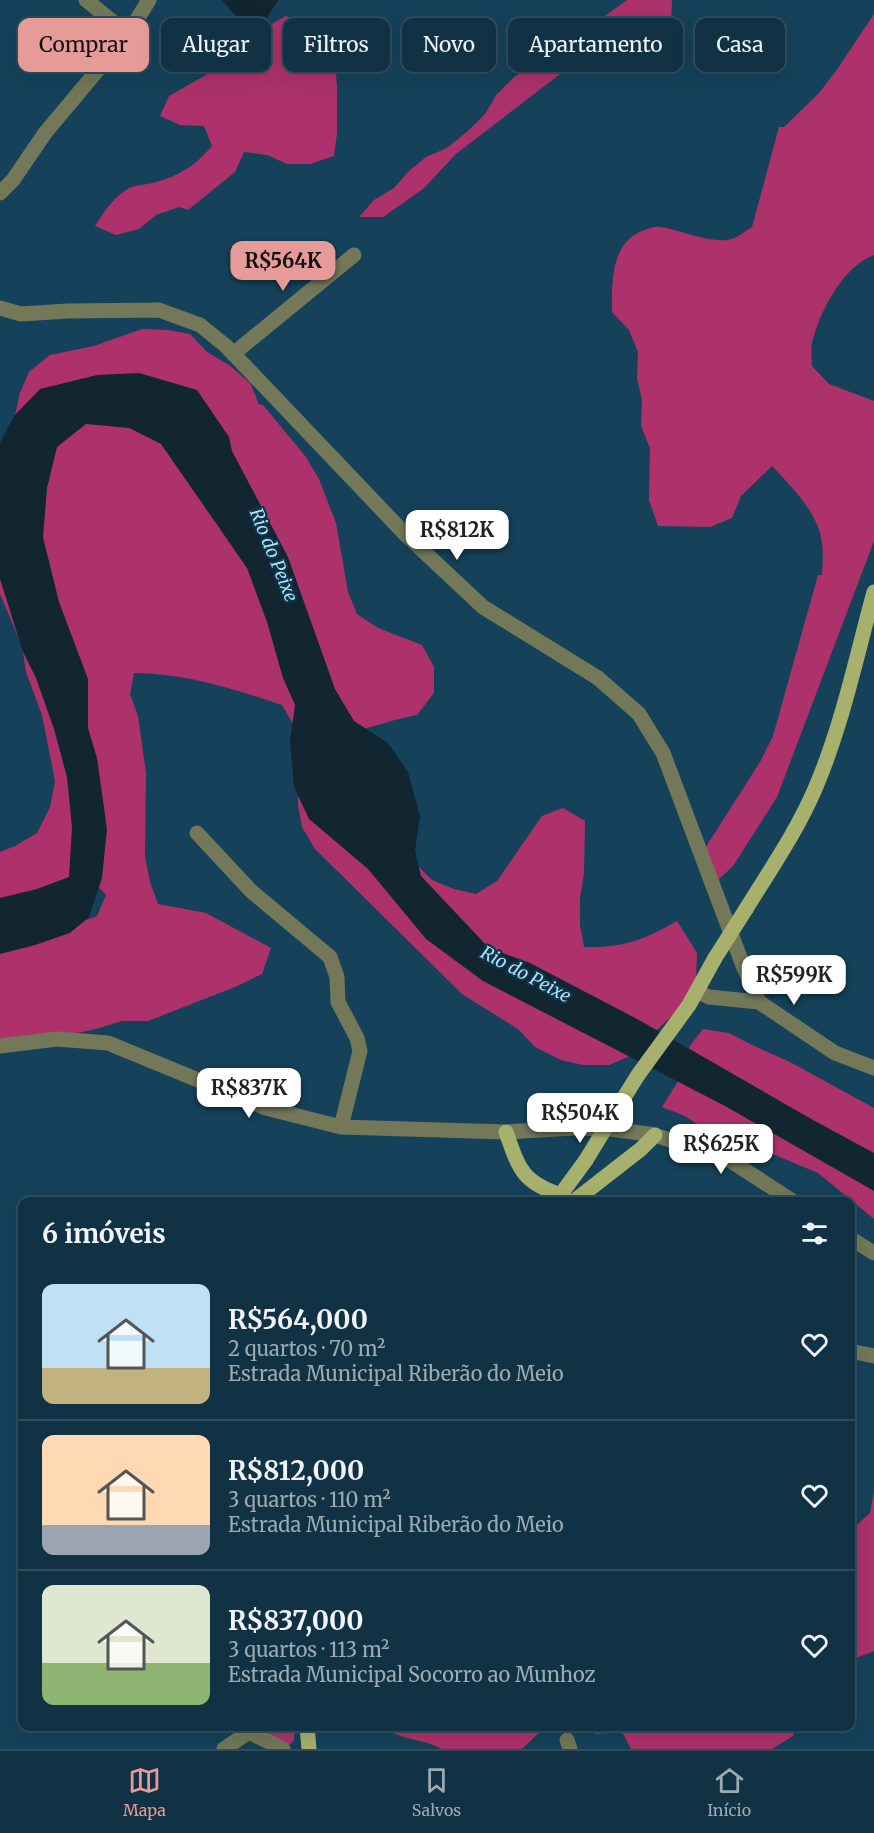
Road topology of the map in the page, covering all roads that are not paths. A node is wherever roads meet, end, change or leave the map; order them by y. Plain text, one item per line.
1 (86, 0) edge
2 (149, 0) edge
3 (108, 18) edge
4 (138, 18) edge
5 (96, 72) edge
6 (0, 193) edge
7 (354, 255) dead end
8 (2, 311) edge
9 (233, 354) junction
10 (874, 592) edge
11 (197, 833) dead end
12 (693, 999) junction
13 (759, 1002) junction
14 (0, 1046) edge
15 (874, 1068) edge
16 (341, 1127) junction
17 (506, 1132) junction
18 (655, 1135) junction
19 (533, 1183) junction
20 (538, 1197) edge
21 (558, 1197) edge
22 (565, 1197) edge
23 (568, 1197) edge
24 (786, 1197) edge
25 (855, 1241) edge
26 (874, 1252) edge
27 (855, 1352) edge
28 (874, 1356) edge
29 (248, 1731) edge
30 (254, 1731) edge
31 (307, 1731) edge
32 (224, 1749) edge
33 (283, 1749) edge
34 (309, 1749) edge

1 - 3 street
2 - 4 street
5 - 6 street
7 - 9 street
8 - 9 street
9 - 13 street
10 - 12 main road, bridge
11 - 16 street
12 - 13 street
12 - 22 main road, bridge
13 - 15 street
14 - 16 street
16 - 17 street
17 - 18 street
17 - 19 main road
18 - 23 main road
18 - 24 street
19 - 20 main road
19 - 21 main road
25 - 26 street
27 - 28 street
29 - 32 street
30 - 33 street
31 - 34 main road

